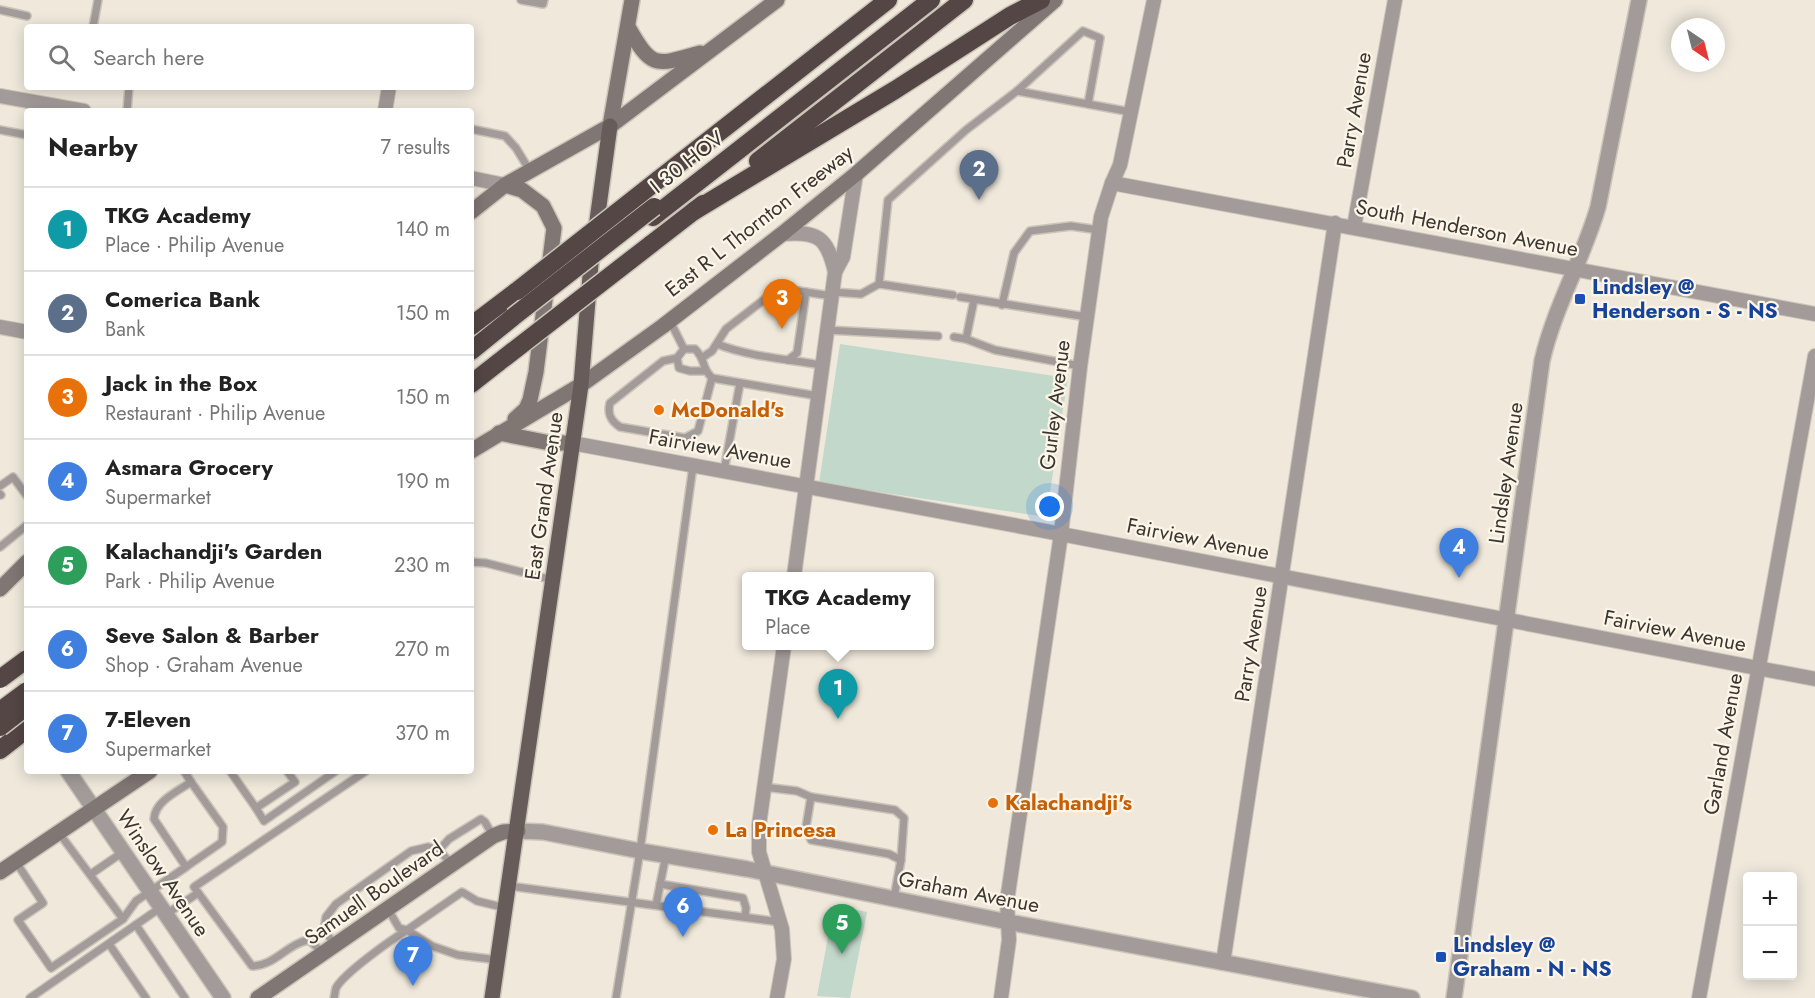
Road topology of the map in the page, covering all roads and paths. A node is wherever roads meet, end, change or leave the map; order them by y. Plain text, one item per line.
1 (98, 0) edge
2 (521, 0) edge
3 (544, 0) edge
4 (632, 0) edge
5 (777, 0) edge
6 (888, 0) edge
7 (919, 0) edge
8 (931, 0) edge
9 (964, 0) edge
10 (1041, 0) edge
11 (1055, 0) edge
12 (1154, 0) edge
13 (1395, 0) edge
14 (1639, 0) edge
15 (0, 10) edge
16 (27, 16) dead end
17 (94, 24) edge
18 (628, 27) junction
19 (711, 49) junction
20 (129, 90) edge
21 (388, 90) edge
22 (1017, 91) junction
23 (0, 96) edge
24 (1088, 104) junction
25 (67, 108) edge
26 (127, 108) edge
27 (386, 108) edge
28 (1131, 112) junction
29 (610, 126) junction
30 (0, 130) edge
31 (474, 130) edge
32 (24, 134) edge
33 (530, 171) junction
34 (856, 174) junction
35 (474, 179) edge
36 (1112, 183) junction
37 (506, 185) junction
38 (474, 210) edge
39 (694, 211) junction
40 (654, 212) junction
41 (1335, 223) junction
42 (1354, 227) junction
43 (1099, 230) junction
44 (782, 234) junction
45 (1576, 270) junction
46 (836, 272) junction
47 (879, 284) junction
48 (806, 292) junction
49 (832, 294) junction
50 (974, 300) junction
51 (1002, 305) junction
52 (1815, 314) edge
53 (1087, 317) junction
54 (669, 321) junction
55 (513, 322) junction
56 (474, 323) edge
57 (0, 327) edge
58 (827, 330) junction
59 (24, 331) edge
60 (938, 336) dead end
61 (954, 337) dead end
62 (966, 339) junction
63 (717, 344) junction
64 (474, 349) edge
65 (684, 349) junction
66 (474, 356) edge
67 (703, 357) junction
68 (1815, 357) edge
69 (677, 358) junction
70 (788, 360) junction
71 (822, 365) junction
72 (1080, 366) junction
73 (705, 371) junction
74 (712, 378) junction
75 (474, 382) edge
76 (740, 383) junction
77 (581, 385) junction
78 (818, 396) junction
79 (499, 433) junction
80 (572, 443) junction
81 (474, 449) edge
82 (693, 466) junction
83 (724, 471) junction
84 (0, 486) edge
85 (807, 487) junction
86 (24, 491) edge
87 (24, 524) edge
88 (1061, 534) junction
89 (0, 547) edge
90 (474, 562) edge
91 (24, 565) edge
92 (795, 572) edge
93 (1283, 577) junction
94 (553, 580) junction
95 (0, 589) edge
96 (1508, 619) junction
97 (783, 650) edge
98 (24, 661) edge
99 (1758, 669) junction
100 (0, 671) edge
101 (1815, 679) edge
102 (0, 680) edge
103 (24, 694) edge
104 (24, 704) edge
105 (24, 710) edge
106 (0, 711) edge
107 (0, 727) edge
108 (24, 731) edge
109 (1, 749) edge
110 (70, 774) edge
111 (146, 774) edge
112 (186, 774) edge
113 (232, 774) edge
114 (289, 774) edge
115 (332, 774) edge
116 (362, 774) edge
117 (191, 782) junction
118 (764, 787) junction
119 (811, 797) junction
120 (256, 808) junction
121 (94, 809) junction
122 (518, 831) junction
123 (59, 833) junction
124 (493, 836) junction
125 (439, 850) junction
126 (640, 851) junction
127 (123, 852) junction
128 (666, 855) junction
129 (447, 859) dead end
130 (901, 860) junction
131 (16, 862) junction
132 (186, 867) junction
133 (0, 872) edge
134 (91, 874) junction
135 (766, 874) junction
136 (660, 884) junction
137 (509, 886) junction
138 (149, 892) junction
139 (198, 893) junction
140 (894, 898) junction
141 (632, 902) junction
142 (656, 905) junction
143 (506, 908) junction
144 (388, 909) junction
145 (163, 911) junction
146 (745, 917) junction
147 (123, 919) junction
148 (780, 922) junction
149 (1008, 922) junction
150 (136, 925) junction
151 (407, 930) junction
152 (109, 944) junction
153 (329, 949) junction
154 (498, 960) junction
155 (1224, 963) junction
156 (30, 998) edge
157 (146, 998) edge
158 (185, 998) edge
159 (223, 998) edge
160 (258, 998) edge
161 (334, 998) edge
162 (492, 998) edge
163 (616, 998) edge
164 (777, 998) edge
165 (1001, 998) edge
166 (1412, 998) edge
167 (1454, 998) edge
168 (1699, 998) edge

1 - 17 lane
2 - 3 lane
4 - 18 main road, East Grand Avenue
5 - 19 main road
6 - 56 highway, bridge
7 - 40 highway, I 30 HOV
8 - 40 highway, I 30 HOV
9 - 39 highway
10 - 39 highway
11 - 34 main road, East R L Thornton Freeway
12 - 28 street, Gurley Avenue
13 - 42 street, Parry Avenue
14 - 45 street, Lindsley Avenue
15 - 16 lane
18 - 19 main road
18 - 29 main road, East Grand Avenue
19 - 29 main road
20 - 26 lane
21 - 27 street
22 - 24 lane
22 - 24 lane
22 - 47 lane
23 - 25 street
24 - 28 lane
28 - 36 street, Gurley Avenue
29 - 33 main road
29 - 77 main road, East Grand Avenue
30 - 32 lane
31 - 33 lane
33 - 37 main road
34 - 44 main road, East R L Thornton Freeway
34 - 46 street
35 - 37 street
36 - 41 street, South Henderson Avenue
36 - 43 street, Gurley Avenue
37 - 38 main road
37 - 79 main road
39 - 75 highway, bridge
40 - 55 highway, I 30 HOV
41 - 42 street, South Henderson Avenue
41 - 93 street, Parry Avenue
42 - 45 street, South Henderson Avenue
43 - 51 lane
43 - 53 street, Gurley Avenue
44 - 46 street
44 - 54 main road, East R L Thornton Freeway
45 - 52 street, South Henderson Avenue
45 - 96 street, Lindsley Avenue
46 - 49 street
47 - 49 lane
47 - 50 lane
48 - 49 lane
48 - 63 lane
48 - 70 lane
49 - 58 street
50 - 51 lane
50 - 62 lane
51 - 53 lane
53 - 72 street, Gurley Avenue
54 - 65 lane
54 - 77 main road, East R L Thornton Freeway
55 - 64 highway, I 30 HOV
55 - 66 highway, I 30 HOV
57 - 59 street
58 - 60 lane
58 - 71 street
61 - 62 lane
62 - 72 lane
63 - 67 lane
63 - 70 lane
65 - 67 lane
65 - 69 lane
67 - 73 lane
68 - 99 street, Garland Avenue
69 - 73 lane
69 - 74 lane
70 - 71 lane
71 - 78 street
72 - 88 street, Gurley Avenue
73 - 74 lane
74 - 76 lane
76 - 78 lane
76 - 83 lane
77 - 79 main road, East R L Thornton Freeway
77 - 80 main road, East Grand Avenue
78 - 85 street
79 - 80 main road
79 - 81 main road, East R L Thornton Freeway
80 - 82 street, Fairview Avenue
80 - 94 main road, East Grand Avenue
82 - 83 street, Fairview Avenue
82 - 126 lane
83 - 85 street, Fairview Avenue
84 - 86 lane
85 - 88 street, Fairview Avenue
85 - 92 street
87 - 89 lane
88 - 93 street, Fairview Avenue
88 - 149 street, Gurley Avenue
90 - 94 lane
91 - 95 main road
93 - 96 street, Fairview Avenue
93 - 155 street, Parry Avenue
94 - 122 main road, East Grand Avenue
96 - 99 street, Fairview Avenue
96 - 167 street, Lindsley Avenue
97 - 118 street
98 - 102 highway, bridge
99 - 101 street, Fairview Avenue
99 - 168 street, Garland Avenue
100 - 104 street
103 - 106 highway, bridge
105 - 107 highway, bridge
108 - 109 highway
110 - 121 street, Winslow Avenue
111 - 121 main road
112 - 117 lane
113 - 120 lane
114 - 120 lane
115 - 120 lane
116 - 139 lane
117 - 132 lane
117 - 132 lane
118 - 119 lane
118 - 135 street
119 - 130 lane
119 - 130 lane
121 - 123 main road
121 - 127 street, Winslow Avenue
122 - 124 main road, Samuell Boulevard
122 - 126 street, Graham Avenue
122 - 137 main road, East Grand Avenue
123 - 131 main road
123 - 134 lane
124 - 125 lane
124 - 144 main road, Samuell Boulevard
125 - 129 lane
125 - 153 lane
126 - 128 street, Graham Avenue
126 - 141 lane
127 - 134 lane
127 - 138 street, Winslow Avenue
128 - 135 street, Graham Avenue
128 - 136 lane
130 - 140 lane
131 - 133 main road
131 - 147 lane
132 - 138 lane
134 - 147 lane
135 - 140 street, Graham Avenue
135 - 148 street
136 - 142 lane
136 - 146 lane
137 - 141 lane
137 - 143 main road, East Grand Avenue
138 - 145 street, Winslow Avenue
138 - 147 lane
139 - 145 lane
139 - 153 lane
140 - 149 street, Graham Avenue
141 - 142 lane
141 - 163 lane
142 - 146 lane
143 - 151 lane
143 - 154 main road, East Grand Avenue
144 - 151 lane
144 - 153 main road, Samuell Boulevard
145 - 150 lane
145 - 159 street, Winslow Avenue
146 - 148 lane
148 - 164 street
149 - 155 street, Graham Avenue
149 - 165 street, Gurley Avenue
150 - 152 lane
150 - 158 lane
151 - 154 lane
151 - 161 lane
152 - 156 lane
152 - 157 lane
153 - 160 main road, Samuell Boulevard
154 - 162 main road, East Grand Avenue
155 - 166 street, Graham Avenue

